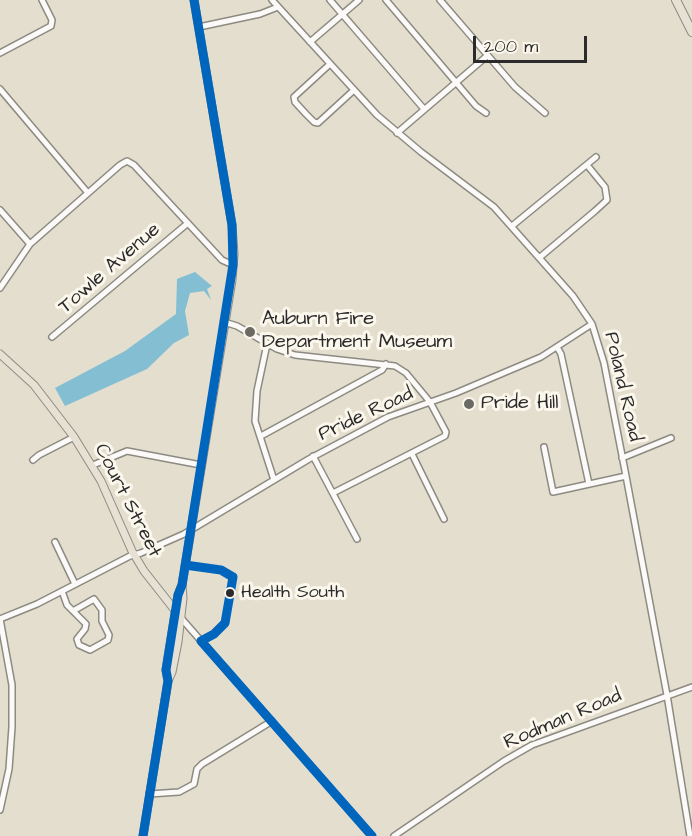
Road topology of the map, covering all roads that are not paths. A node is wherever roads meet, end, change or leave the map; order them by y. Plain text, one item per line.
1 (42, 0) edge
2 (194, 0) edge
3 (272, 0) edge
4 (330, 0) edge
5 (359, 0) edge
6 (386, 0) edge
7 (440, 0) edge
8 (676, 0) edge
9 (278, 7) junction
10 (342, 14) junction
11 (199, 27) junction
12 (692, 32) edge
13 (310, 42) junction
14 (0, 52) edge
15 (488, 56) junction
16 (330, 64) junction
17 (456, 82) junction
18 (0, 89) edge
19 (354, 90) junction
20 (424, 109) junction
21 (486, 113) dead end
22 (545, 113) dead end
23 (397, 133) junction
24 (596, 157) dead end
25 (586, 165) junction
26 (88, 193) junction
27 (0, 210) edge
28 (188, 223) junction
29 (512, 226) junction
30 (30, 244) junction
31 (539, 258) junction
32 (233, 265) junction
33 (0, 288) edge
34 (224, 322) junction
35 (592, 324) junction
36 (52, 337) dead end
37 (267, 344) junction
38 (557, 347) junction
39 (0, 354) edge
40 (386, 364) junction
41 (430, 402) junction
42 (261, 436) junction
43 (74, 437) junction
44 (671, 438) dead end
45 (544, 447) dead end
46 (412, 454) junction
47 (313, 456) junction
48 (622, 458) junction
49 (33, 460) dead end
50 (93, 465) junction
51 (201, 465) junction
52 (626, 476) junction
53 (274, 480) junction
54 (589, 484) junction
55 (333, 493) junction
56 (444, 519) dead end
57 (190, 530) junction
58 (357, 539) dead end
59 (55, 542) dead end
60 (134, 555) junction
61 (75, 584) junction
62 (182, 585) junction
63 (62, 591) junction
64 (175, 610) junction
65 (73, 611) junction
66 (181, 618) junction
67 (0, 619) edge
68 (168, 681) junction
69 (692, 687) edge
70 (667, 695) junction
71 (272, 721) junction
72 (150, 794) junction
73 (0, 810) edge
74 (689, 814) edge
75 (143, 836) edge
76 (372, 836) edge
77 (394, 836) edge
78 (690, 836) edge

1 - 14 street
2 - 11 main road
3 - 9 street, Poland Road
4 - 10 street
5 - 10 street
6 - 17 street
7 - 15 street
8 - 12 highway
9 - 11 street
9 - 13 street, Poland Road
10 - 13 street
10 - 20 street
11 - 32 main road
13 - 16 street, Poland Road
15 - 17 street
15 - 22 street
16 - 19 street, Poland Road
16 - 19 street
17 - 20 street
17 - 21 street
18 - 26 street
19 - 23 street, Poland Road
20 - 23 street
23 - 29 street, Poland Road
24 - 25 street
25 - 29 street
25 - 31 street
26 - 28 street
26 - 30 street
27 - 30 street
28 - 32 street
28 - 36 street, Towle Avenue
29 - 31 street, Poland Road
30 - 33 street
31 - 35 street, Poland Road
32 - 34 main road
34 - 37 street
34 - 51 main road
35 - 38 street, Pride Road
35 - 48 street, Poland Road
37 - 40 street
37 - 42 street
38 - 41 street, Pride Road
38 - 54 street
39 - 43 main road, Court Street
40 - 41 street
40 - 42 street
41 - 46 street
41 - 47 street, Pride Road
42 - 53 street
43 - 49 street
43 - 50 main road, Court Street
44 - 48 street
45 - 54 street
46 - 55 street
46 - 56 street
47 - 53 street, Pride Road
47 - 55 street
48 - 52 street, Poland Road
50 - 51 street
50 - 60 main road, Court Street
51 - 57 main road
52 - 54 street
52 - 70 street, Poland Road
53 - 57 street, Pride Road
55 - 58 street
57 - 60 street, Pride Road
57 - 62 main road
59 - 61 street
60 - 61 street, Pride Road
60 - 64 main road, Court Street
61 - 63 street, Pride Road
62 - 64 main road
62 - 66 main road
63 - 65 street
63 - 67 street, Pride Road
64 - 66 main road, Court Street
64 - 68 main road
65 - 65 street
66 - 68 main road
66 - 71 street
67 - 73 street
68 - 72 main road
69 - 70 street, Rodman Road
70 - 74 street, Poland Road
70 - 77 street, Rodman Road
71 - 72 street
71 - 76 street
72 - 75 main road
74 - 78 street, Poland Road

